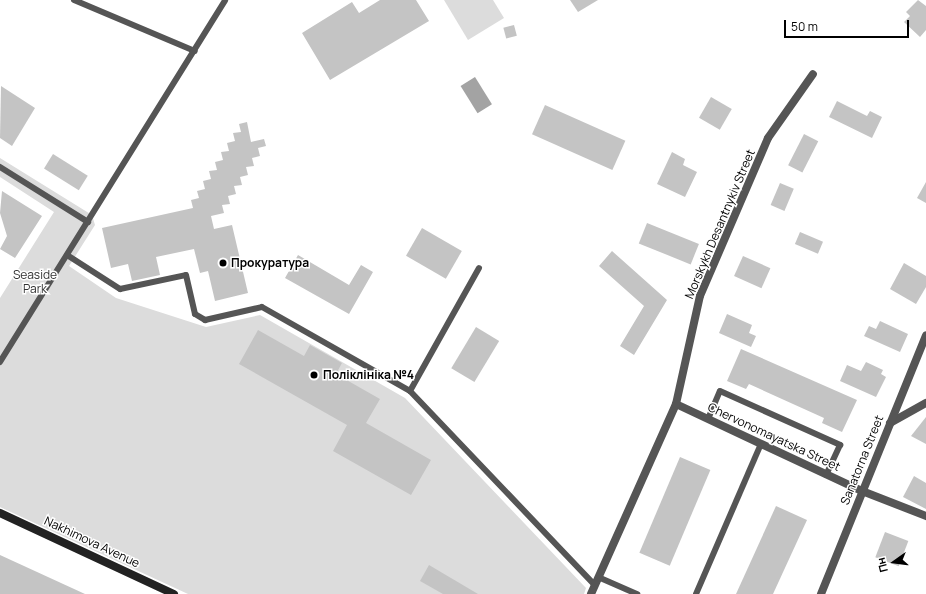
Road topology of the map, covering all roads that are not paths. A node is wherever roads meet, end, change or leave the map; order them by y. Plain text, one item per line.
1 (74, 0) edge
2 (225, 0) edge
3 (195, 51) junction
4 (813, 74) dead end
5 (0, 166) edge
6 (88, 222) junction
7 (67, 256) junction
8 (479, 268) dead end
9 (926, 335) edge
10 (0, 362) edge
11 (410, 391) junction
12 (926, 403) edge
13 (676, 404) junction
14 (708, 419) junction
15 (890, 423) junction
16 (761, 444) junction
17 (826, 474) junction
18 (862, 491) junction
19 (0, 513) edge
20 (926, 516) edge
21 (596, 581) junction
22 (174, 594) edge
23 (591, 594) edge
24 (637, 594) edge
25 (696, 594) edge
26 (821, 594) edge

1 - 3 lane
2 - 3 lane
3 - 6 lane
4 - 13 street, Morskykh Desantnykiv Street
5 - 6 lane
6 - 7 lane
7 - 10 lane
7 - 11 lane
8 - 11 lane
9 - 15 street, Sanatorna Street
11 - 21 lane
12 - 15 street
13 - 14 street, Chervonomayatska Street
13 - 21 street, Morskykh Desantnykiv Street
14 - 16 street, Chervonomayatska Street
14 - 17 lane
15 - 18 street, Sanatorna Street
16 - 17 street, Chervonomayatska Street
16 - 25 lane
17 - 18 street, Chervonomayatska Street
18 - 20 street, Chervonomayatska Street
18 - 26 street, Sanatorna Street
19 - 22 main road, Nakhimova Avenue
21 - 23 street, Morskykh Desantnykiv Street
21 - 24 lane

